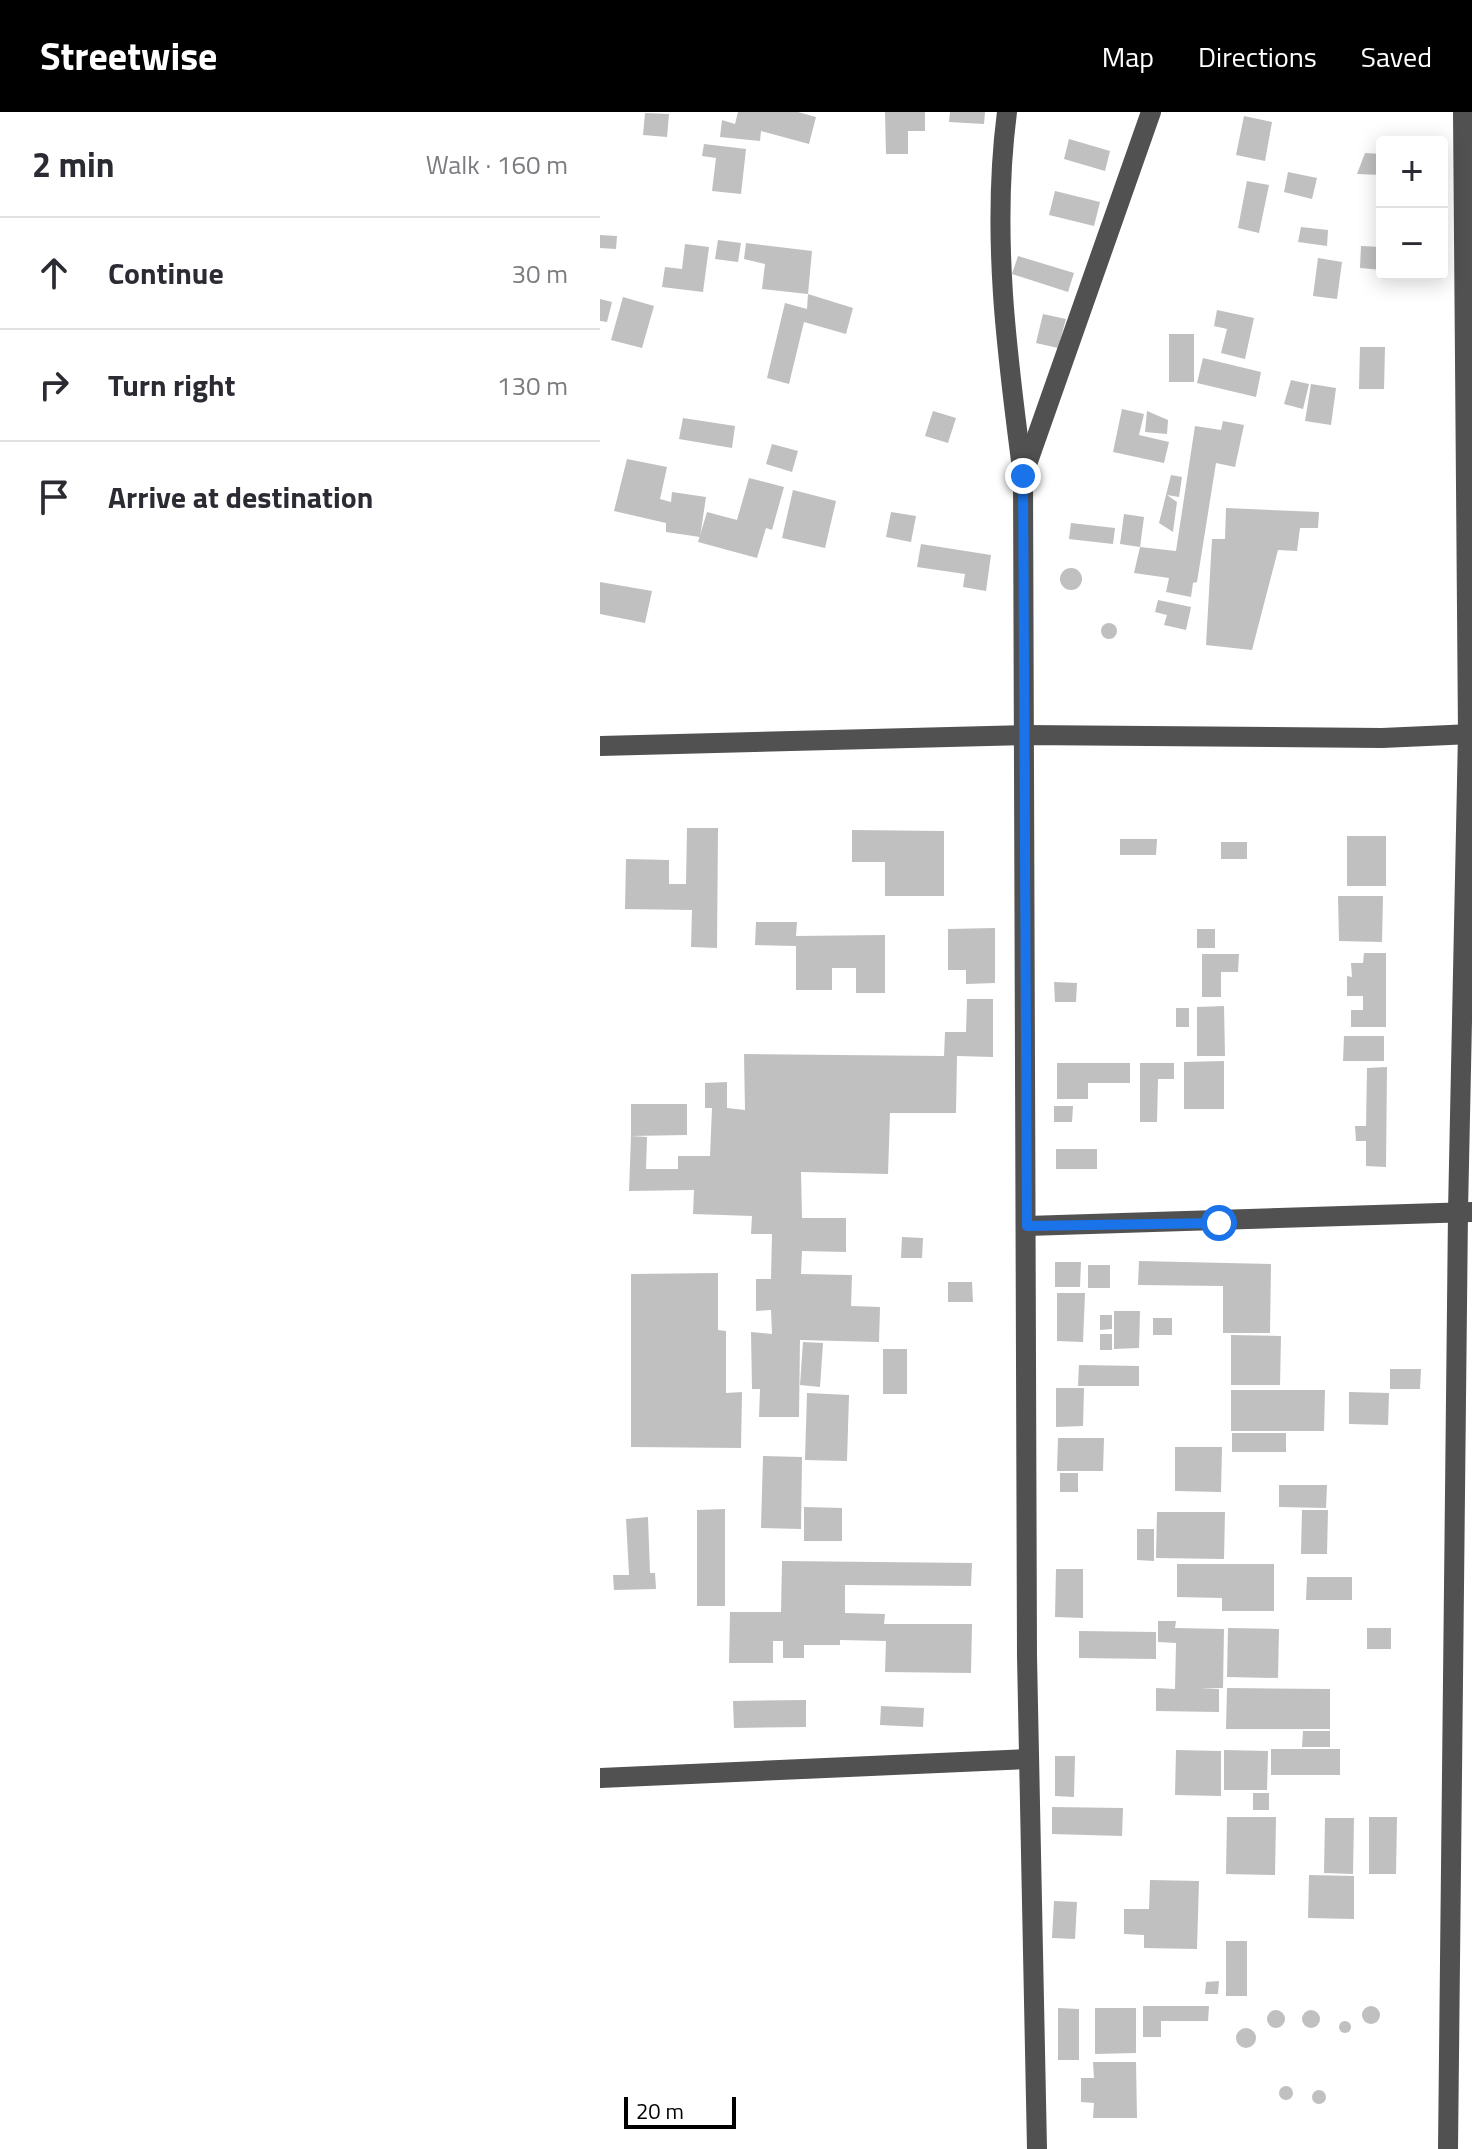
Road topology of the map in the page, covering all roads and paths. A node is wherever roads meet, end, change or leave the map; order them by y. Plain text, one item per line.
1 (1007, 112) edge
2 (1151, 112) edge
3 (1463, 112) edge
4 (1023, 476) junction
5 (1470, 734) edge
6 (1024, 735) junction
7 (600, 746) edge
8 (1465, 1212) edge
9 (1027, 1226) junction
10 (1029, 1759) junction
11 (600, 1778) edge
12 (1037, 2149) edge
13 (1448, 2149) edge

1 - 4 street
2 - 4 street
3 - 5 street
4 - 6 street
5 - 6 street
5 - 8 street
6 - 7 street
6 - 9 street
8 - 9 street
8 - 13 street
9 - 10 street
10 - 11 street
10 - 12 street

